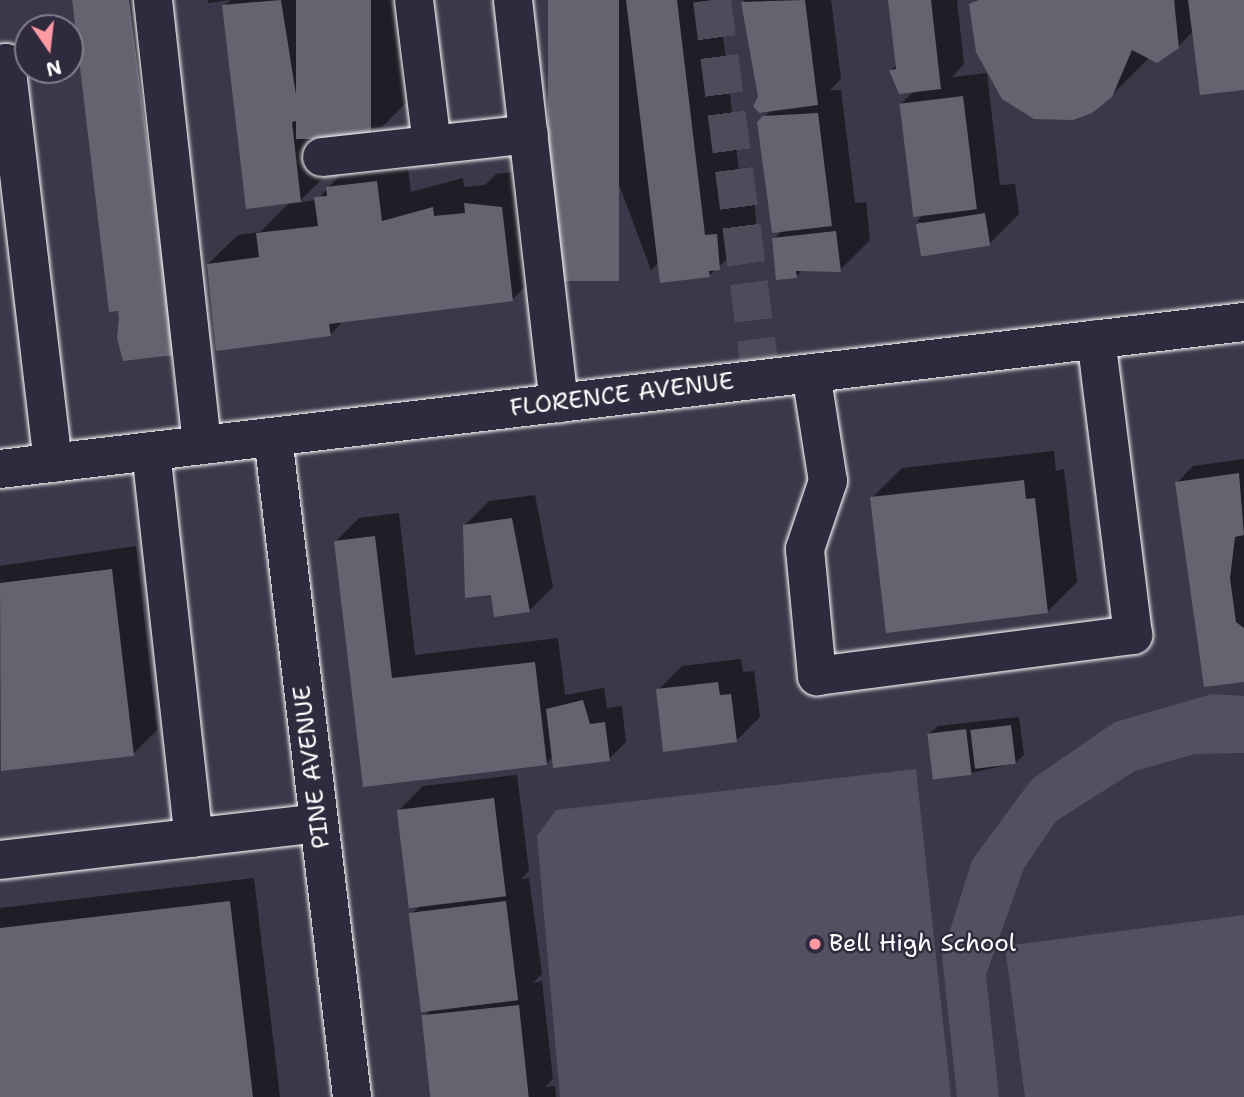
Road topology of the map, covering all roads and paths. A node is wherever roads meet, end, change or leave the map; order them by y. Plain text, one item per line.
1 (153, 0) edge
2 (414, 0) edge
3 (513, 0) edge
4 (0, 64) edge
5 (528, 134) junction
6 (432, 145) junction
7 (322, 157) dead end
8 (1244, 322) edge
9 (1096, 339) junction
10 (811, 373) junction
11 (559, 403) junction
12 (273, 437) junction
13 (202, 445) junction
14 (151, 451) junction
15 (53, 463) junction
16 (0, 469) edge
17 (319, 823) junction
18 (194, 838) junction
19 (0, 860) edge
20 (352, 1097) edge

1 - 13 main road
2 - 6 main road
3 - 5 main road
4 - 15 main road
5 - 6 main road
5 - 11 main road
6 - 7 main road
8 - 9 main road, FLORENCE AVENUE
9 - 10 main road, FLORENCE AVENUE
9 - 10 main road
10 - 11 main road, FLORENCE AVENUE
11 - 12 main road, FLORENCE AVENUE
12 - 13 main road, FLORENCE AVENUE
12 - 17 main road, PINE AVENUE
13 - 14 main road, FLORENCE AVENUE
14 - 15 main road, FLORENCE AVENUE
14 - 18 main road
15 - 16 main road, FLORENCE AVENUE
17 - 18 main road
17 - 20 main road, PINE AVENUE
18 - 19 main road

